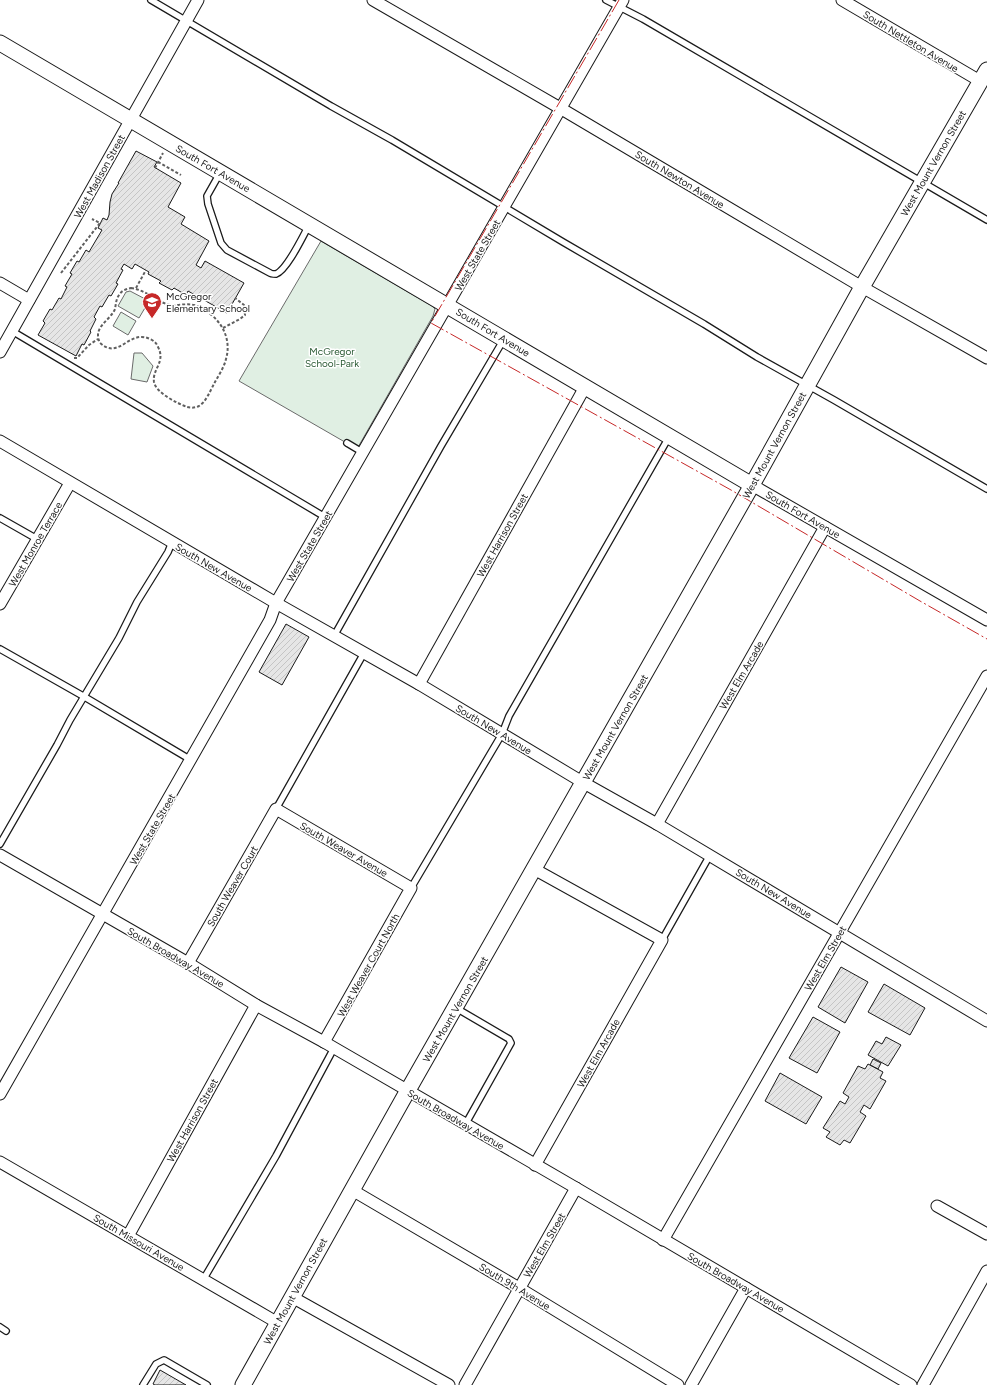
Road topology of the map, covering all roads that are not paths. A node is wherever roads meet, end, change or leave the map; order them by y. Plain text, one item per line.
1 (151, 0) edge
2 (198, 0) edge
3 (372, 0) edge
4 (606, 0) edge
5 (842, 0) edge
6 (621, 4) edge
7 (187, 21) junction
8 (0, 43) edge
9 (984, 75) edge
10 (560, 108) junction
11 (130, 120) junction
12 (220, 172) junction
13 (922, 183) junction
14 (504, 207) junction
15 (987, 220) edge
16 (310, 225) junction
17 (0, 283) edge
18 (862, 287) junction
19 (29, 300) junction
20 (448, 306) junction
21 (12, 331) junction
22 (504, 339) junction
23 (0, 352) edge
24 (987, 358) edge
25 (808, 384) junction
26 (585, 387) junction
27 (670, 436) junction
28 (0, 441) edge
29 (347, 443) dead end
30 (362, 452) junction
31 (70, 483) junction
32 (752, 485) junction
33 (987, 489) edge
34 (325, 517) junction
35 (0, 518) edge
36 (825, 527) junction
37 (37, 540) junction
38 (172, 542) junction
39 (276, 603) junction
40 (0, 604) edge
41 (987, 620) edge
42 (334, 636) junction
43 (0, 649) edge
44 (364, 653) junction
45 (987, 676) edge
46 (419, 684) junction
47 (83, 696) junction
48 (502, 734) junction
49 (190, 760) junction
50 (584, 783) junction
51 (276, 809) junction
52 (657, 824) junction
53 (0, 844) edge
54 (0, 855) edge
55 (710, 855) junction
56 (534, 869) junction
57 (411, 888) junction
58 (103, 915) junction
59 (839, 933) junction
60 (662, 940) junction
61 (188, 963) junction
62 (256, 1005) junction
63 (456, 1008) junction
64 (987, 1021) edge
65 (324, 1042) junction
66 (334, 1048) junction
67 (407, 1092) junction
68 (0, 1094) edge
69 (465, 1125) junction
70 (0, 1162) edge
71 (535, 1165) junction
72 (576, 1188) junction
73 (352, 1190) junction
74 (937, 1206) dead end
75 (987, 1234) edge
76 (128, 1236) junction
77 (663, 1240) junction
78 (987, 1271) edge
79 (203, 1280) junction
80 (519, 1288) junction
81 (746, 1288) junction
82 (292, 1297) junction
83 (278, 1323) junction
84 (0, 1327) edge
85 (6, 1331) dead end
86 (144, 1385) edge
87 (207, 1385) edge
88 (243, 1385) edge
89 (449, 1385) edge
90 (465, 1385) edge
91 (678, 1385) edge
92 (691, 1385) edge
93 (911, 1385) edge
94 (923, 1385) edge

1 - 7 lane
2 - 7 street, West Madison Street
3 - 10 street, South Newton Avenue
4 - 6 lane
5 - 9 street, South Nettleton Avenue
6 - 10 street, West State Street
6 - 13 lane
7 - 11 street, West Madison Street
7 - 14 lane
8 - 11 street, South Fort Avenue
9 - 13 street, West Mount Vernon Street
10 - 14 street, West State Street
10 - 18 street, South Newton Avenue
11 - 12 street, South Fort Avenue
11 - 19 street, West Madison Street
12 - 16 street, South Fort Avenue
12 - 16 lane
13 - 15 lane
13 - 18 street, West Mount Vernon Street
14 - 20 street, West State Street
14 - 25 lane
16 - 20 street, South Fort Avenue
17 - 19 street
18 - 24 street, South Newton Avenue
18 - 25 street, West Mount Vernon Street
19 - 21 street, West Madison Street
20 - 22 street, South Fort Avenue
20 - 30 street, West State Street
21 - 23 street, West Madison Street
21 - 34 lane
22 - 26 street, South Fort Avenue
22 - 42 lane
25 - 32 street, West Mount Vernon Street
25 - 33 lane
26 - 27 street, South Fort Avenue
26 - 46 street, West Harrison Street
27 - 32 street, South Fort Avenue
27 - 48 lane
28 - 31 street, South New Avenue
29 - 30 lane
30 - 34 street, West State Street
31 - 37 street, West Monroe Terrace
31 - 38 street, South New Avenue
32 - 36 street, South Fort Avenue
32 - 50 street, West Mount Vernon Street
34 - 39 street, West State Street
35 - 37 lane
36 - 41 street, South Fort Avenue
36 - 52 street, West Elm Arcade
37 - 40 street, West Monroe Terrace
38 - 39 street, South New Avenue
38 - 47 lane
39 - 42 street, South New Avenue
39 - 49 street, West State Street
42 - 44 street, South New Avenue
43 - 47 lane
44 - 46 street, South New Avenue
44 - 51 lane
45 - 59 street, West Elm Street
46 - 48 street, South New Avenue
47 - 49 lane
47 - 53 lane
48 - 50 street, South New Avenue
48 - 57 lane
49 - 58 street, West State Street
50 - 52 street, South New Avenue
50 - 56 street, West Mount Vernon Street
51 - 57 street, South Weaver Avenue
51 - 61 street, South Weaver Court
52 - 55 street, South New Avenue
54 - 58 street, South Broadway Avenue
55 - 59 street, South New Avenue
55 - 60 lane
56 - 60 street
56 - 63 street, West Mount Vernon Street
57 - 65 street, West Weaver Court North
58 - 61 street, South Broadway Avenue
58 - 68 street, West State Street
59 - 64 street, South New Avenue
59 - 77 street, West Elm Street
60 - 71 street, West Elm Arcade
61 - 62 street, South Broadway Avenue
62 - 65 street, South Broadway Avenue
62 - 76 street, West Harrison Street
63 - 67 street, West Mount Vernon Street
63 - 69 lane
65 - 66 street, South Broadway Avenue
66 - 67 street, South Broadway Avenue
66 - 79 lane
67 - 69 street, South Broadway Avenue
67 - 73 street, West Mount Vernon Street
69 - 71 street, South Broadway Avenue
70 - 76 street, South Missouri Avenue
71 - 72 street, South Broadway Avenue
72 - 77 street, South Broadway Avenue
72 - 80 street, West Elm Street
73 - 80 street, South 9th Avenue
73 - 82 street, West Mount Vernon Street
74 - 75 street
76 - 79 street, South Missouri Avenue
77 - 81 street, South Broadway Avenue
78 - 94 street
79 - 83 street, South Missouri Avenue
80 - 90 street, West Elm Street
80 - 91 street, South 9th Avenue
81 - 92 street
81 - 93 street, South Broadway Avenue
82 - 83 street, West Mount Vernon Street
82 - 89 street
83 - 88 street, West Mount Vernon Street
84 - 85 lane
86 - 87 lane

